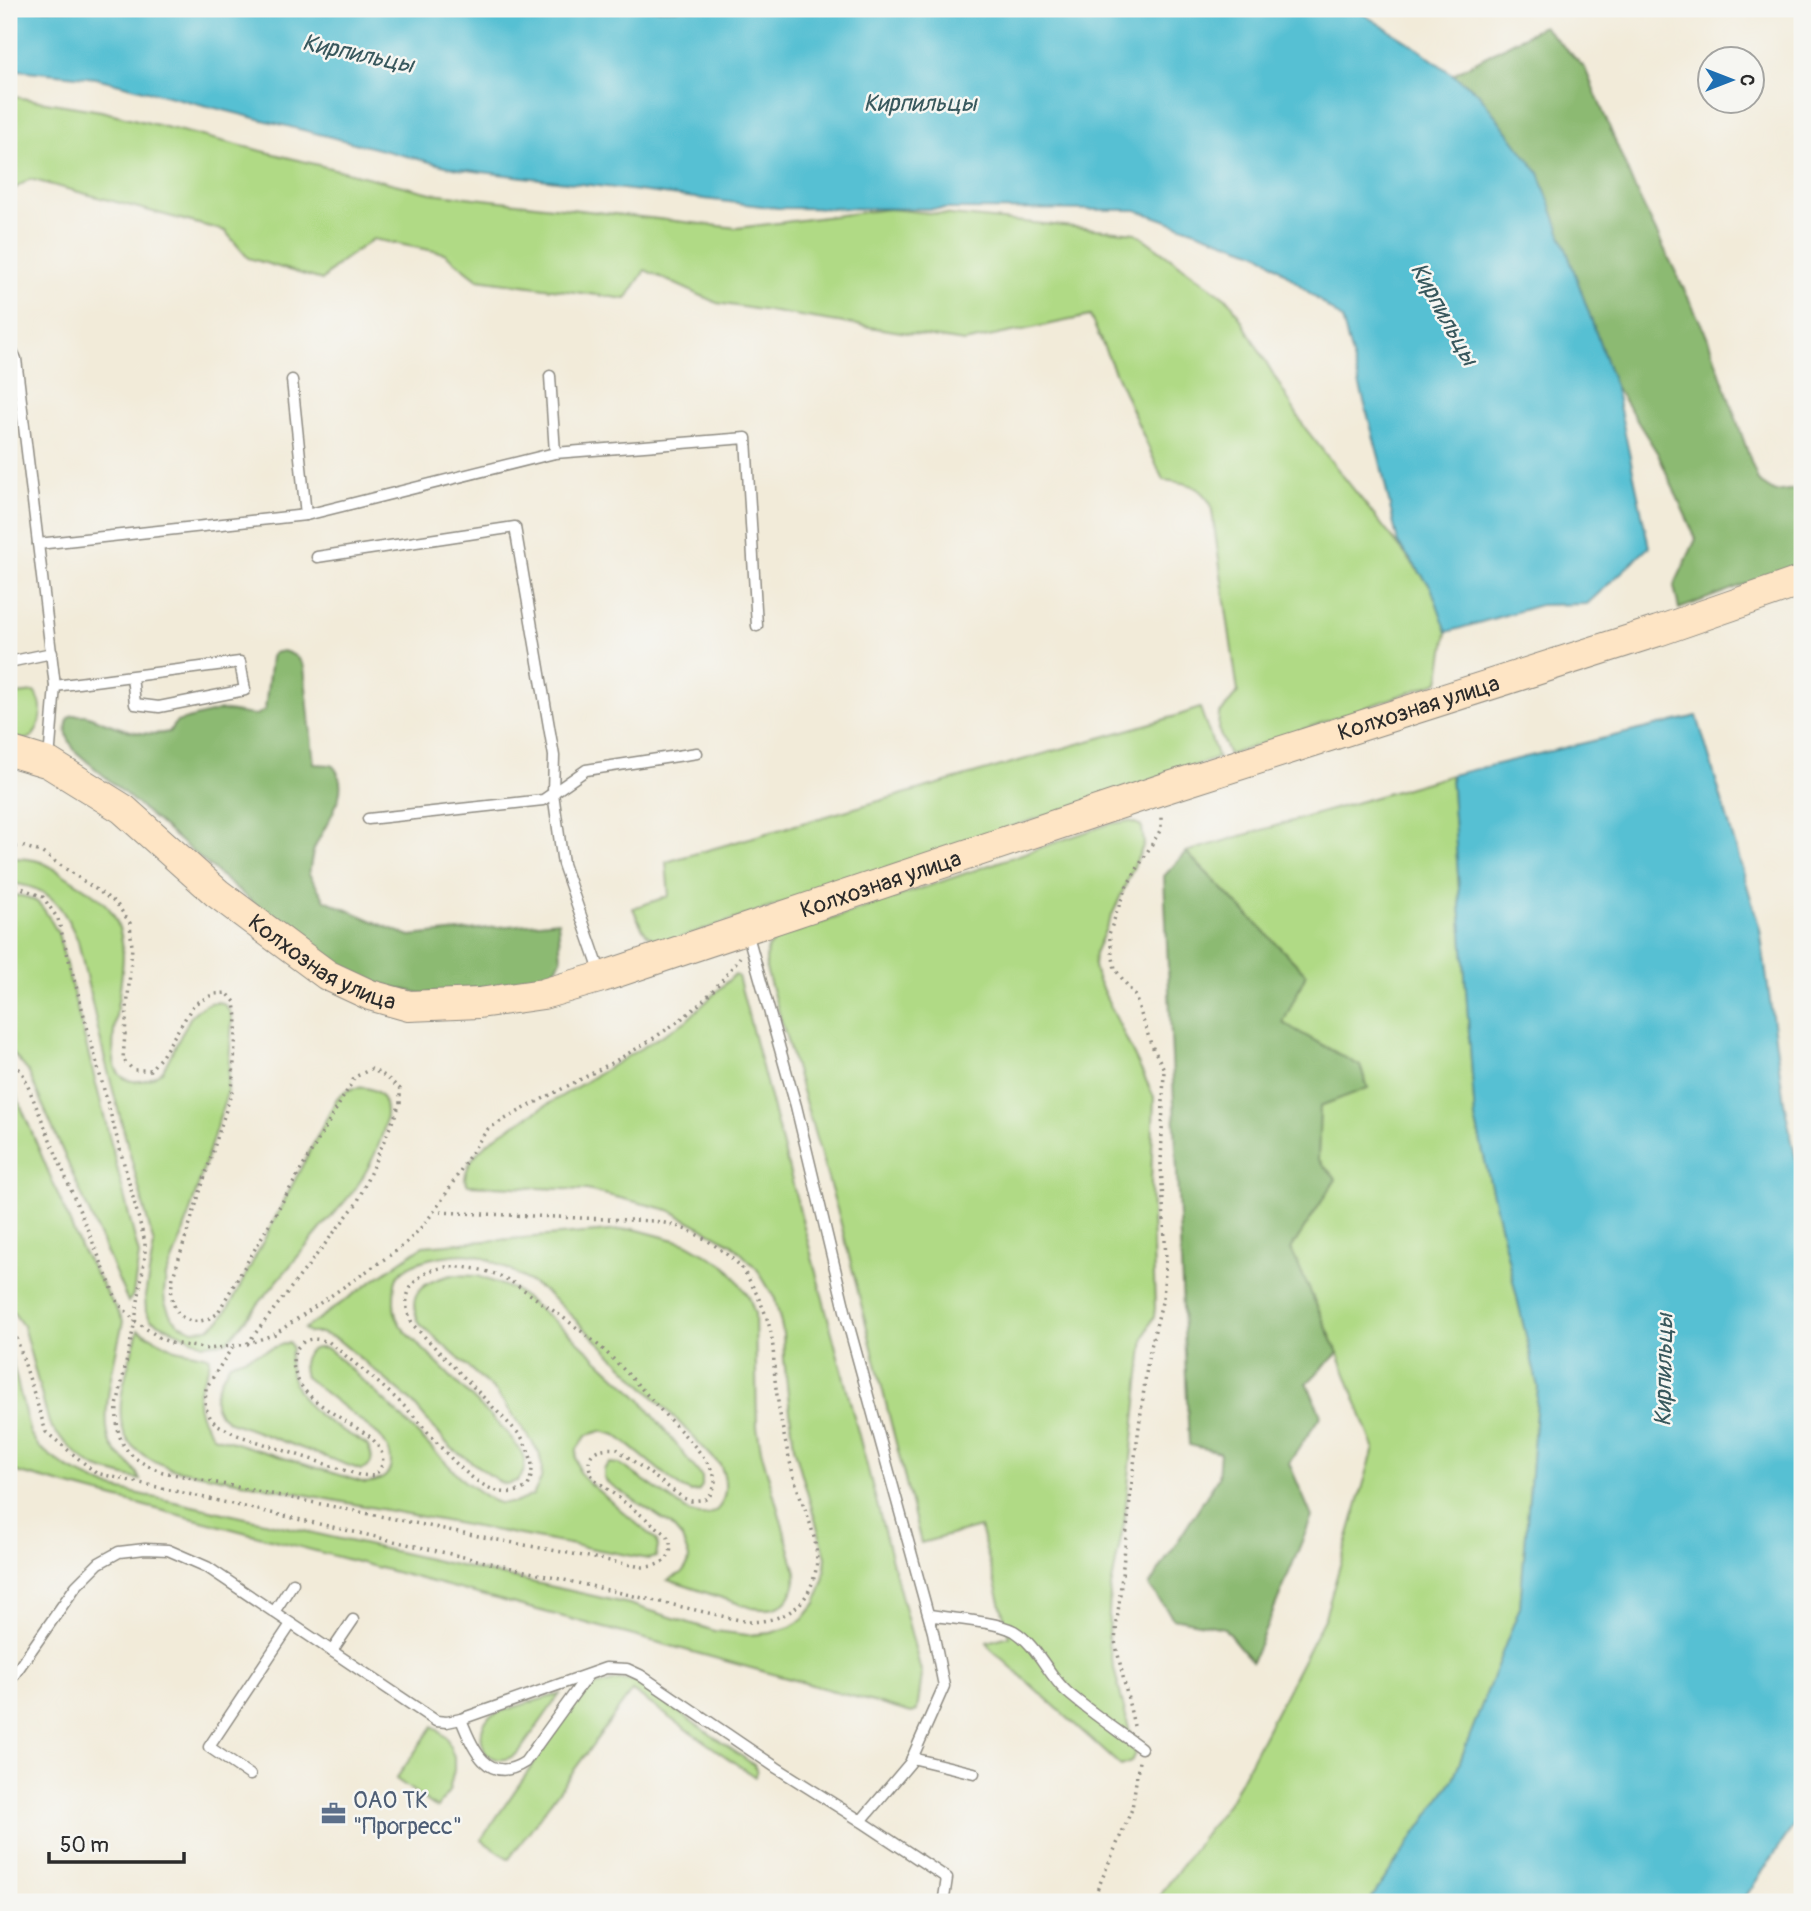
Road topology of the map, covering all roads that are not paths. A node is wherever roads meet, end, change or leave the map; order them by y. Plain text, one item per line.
1 (9, 344) edge
2 (550, 376) dead end
3 (292, 380) dead end
4 (555, 453) junction
5 (306, 515) junction
6 (38, 544) junction
7 (317, 557) dead end
8 (1802, 581) edge
9 (757, 626) dead end
10 (52, 653) junction
11 (9, 662) edge
12 (132, 676) junction
13 (55, 686) junction
14 (9, 751) edge
15 (697, 753) dead end
16 (49, 763) junction
17 (553, 793) junction
18 (368, 819) dead end
19 (748, 937) junction
20 (602, 977) junction
21 (293, 1583) dead end
22 (274, 1612) junction
23 (929, 1615) junction
24 (353, 1620) dead end
25 (291, 1624) junction
26 (332, 1651) junction
27 (588, 1675) junction
28 (9, 1682) edge
29 (461, 1719) junction
30 (1141, 1748) road end
31 (912, 1758) junction
32 (974, 1773) dead end
33 (250, 1774) dead end
34 (861, 1821) junction
35 (941, 1902) edge

1 - 6 lane
2 - 4 lane
3 - 5 lane
4 - 5 lane
4 - 9 lane
5 - 6 lane
6 - 10 lane
7 - 17 lane
8 - 19 main road, Колхозная улица
10 - 11 lane
10 - 13 lane
12 - 12 lane
12 - 13 lane
13 - 16 lane
14 - 16 main road, Колхозная улица
15 - 17 lane
16 - 20 main road, Колхозная улица
17 - 18 lane
17 - 20 lane
19 - 20 main road, Колхозная улица
19 - 23 lane
21 - 22 lane
22 - 25 lane
22 - 28 lane
23 - 30 lane
23 - 31 lane
24 - 26 lane
25 - 26 lane
25 - 33 lane
26 - 29 lane
27 - 29 lane
27 - 29 lane
27 - 34 lane
31 - 32 lane
31 - 34 lane
34 - 35 lane

